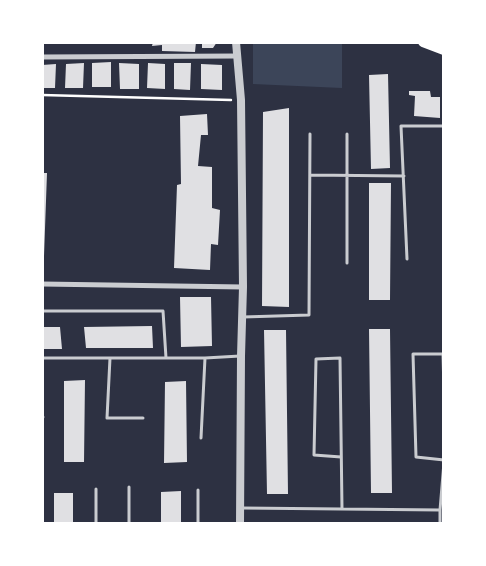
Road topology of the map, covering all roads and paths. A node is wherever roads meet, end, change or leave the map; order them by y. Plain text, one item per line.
1 (236, 42) edge
2 (423, 42) edge
3 (444, 50) edge
4 (42, 56) edge
5 (238, 56) junction
6 (42, 95) edge
7 (233, 100) dead end
8 (444, 126) edge
9 (310, 134) dead end
10 (347, 134) dead end
11 (310, 175) junction
12 (347, 176) junction
13 (404, 176) junction
14 (407, 259) dead end
15 (347, 263) dead end
16 (42, 284) edge
17 (243, 287) junction
18 (42, 311) edge
19 (243, 317) junction
20 (240, 356) junction
21 (42, 358) edge
22 (110, 358) junction
23 (166, 358) junction
24 (206, 358) junction
25 (444, 390) edge
26 (143, 418) dead end
27 (201, 438) dead end
28 (342, 457) junction
29 (444, 461) edge
30 (129, 487) dead end
31 (96, 490) dead end
32 (198, 490) dead end
33 (239, 508) junction
34 (342, 509) junction
35 (440, 510) junction
36 (96, 524) edge
37 (129, 524) edge
38 (198, 524) edge
39 (240, 524) edge
40 (440, 524) edge

1 - 5 street
2 - 3 main road
4 - 5 street
5 - 17 street
6 - 7 path
8 - 13 lane
9 - 11 lane
10 - 12 lane
11 - 12 lane
11 - 19 lane
12 - 13 lane
12 - 15 lane
13 - 14 lane
16 - 17 street
17 - 19 street
18 - 23 lane
19 - 20 street
20 - 24 lane
20 - 33 street
21 - 22 lane
22 - 23 lane
22 - 26 lane
23 - 24 lane
24 - 27 lane
25 - 29 lane
28 - 28 lane
28 - 34 lane
29 - 35 lane
30 - 37 lane
31 - 36 lane
32 - 38 lane
33 - 34 lane
33 - 39 street
34 - 35 lane
35 - 40 lane

